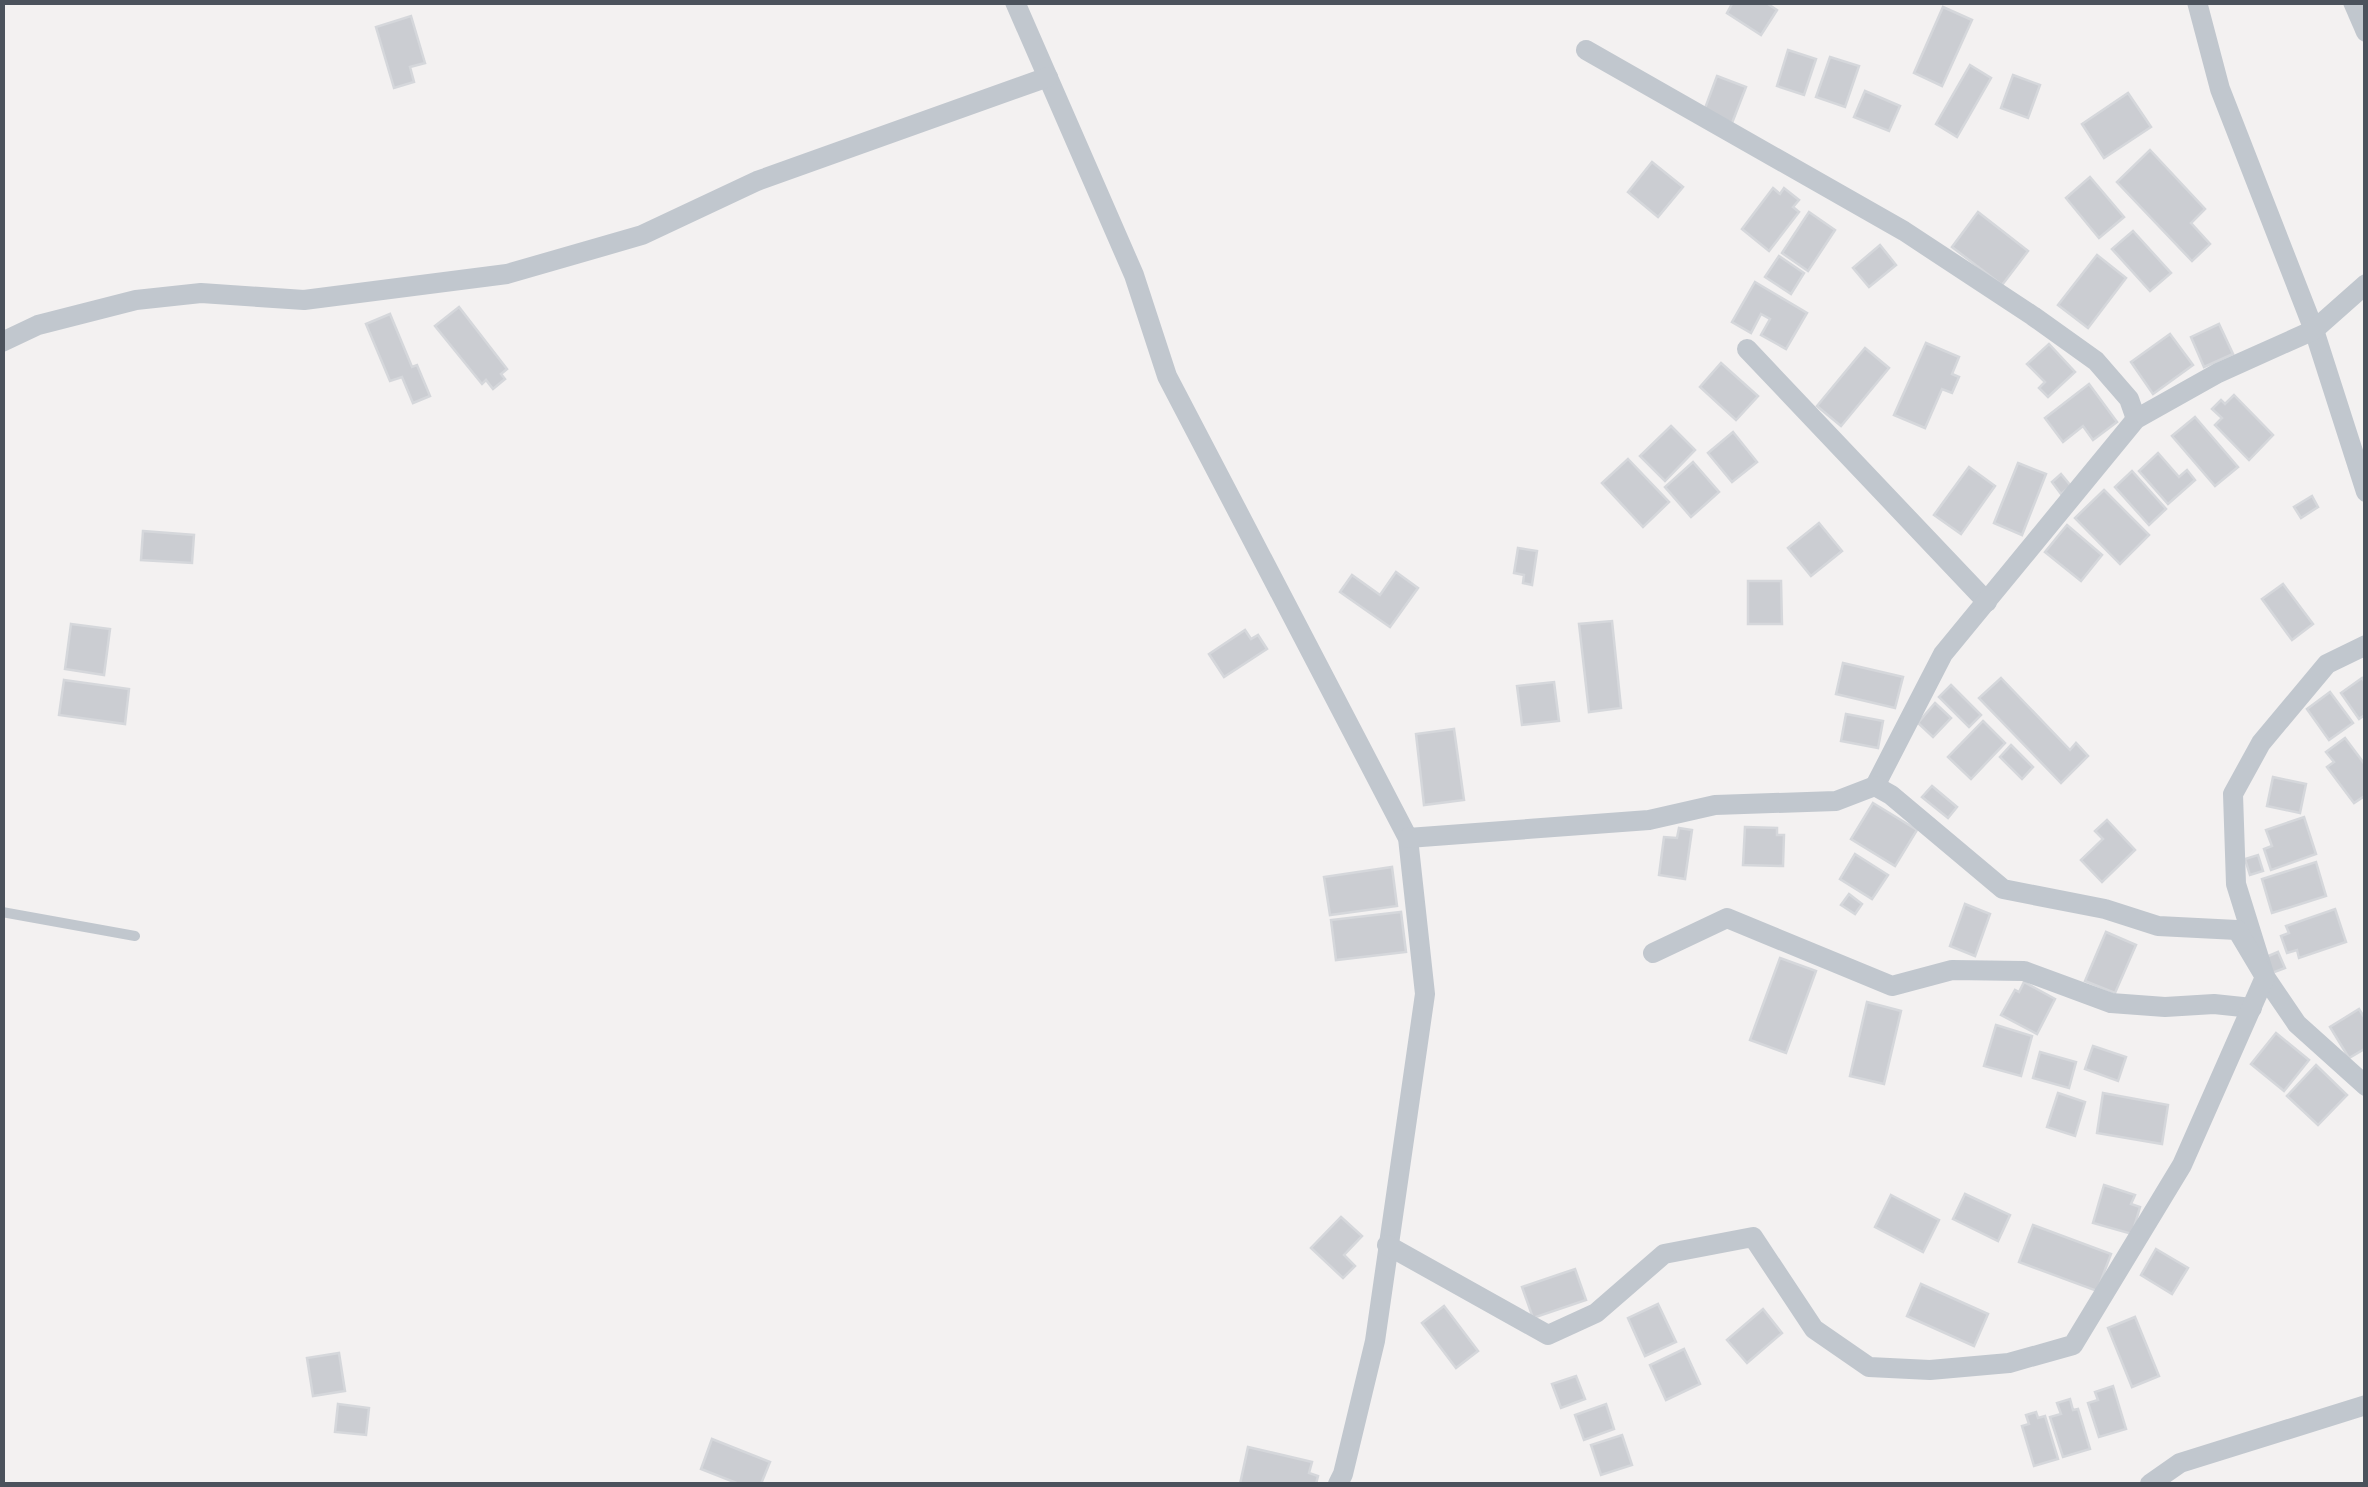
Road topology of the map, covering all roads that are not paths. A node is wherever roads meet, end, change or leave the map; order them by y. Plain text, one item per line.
1 (1014, 2) edge
2 (2197, 2) edge
3 (2353, 2) edge
4 (2366, 32) edge
5 (1586, 50) dead end
6 (1048, 77) junction
7 (2366, 284) edge
8 (2314, 330) junction
9 (2, 342) edge
10 (1747, 350) dead end
11 (2136, 419) junction
12 (2366, 492) edge
13 (1986, 602) junction
14 (2366, 645) edge
15 (1874, 786) junction
16 (1408, 838) junction
17 (2, 912) edge
18 (135, 936) dead end
19 (1653, 953) dead end
20 (2266, 977) junction
21 (2252, 1008) junction
22 (2366, 1086) edge
23 (1387, 1245) junction
24 (2366, 1405) edge
25 (1338, 1484) edge
26 (2150, 1484) edge

1 - 6 street
2 - 8 street
3 - 4 street
5 - 11 street
6 - 9 street
6 - 16 street
7 - 8 street
8 - 11 street
8 - 12 street
10 - 13 street
11 - 13 street
13 - 15 street
14 - 20 street
15 - 16 street
15 - 20 street
16 - 23 street
17 - 18 lane
19 - 21 street
20 - 21 street
20 - 22 street
21 - 23 street
23 - 25 street
24 - 26 street

